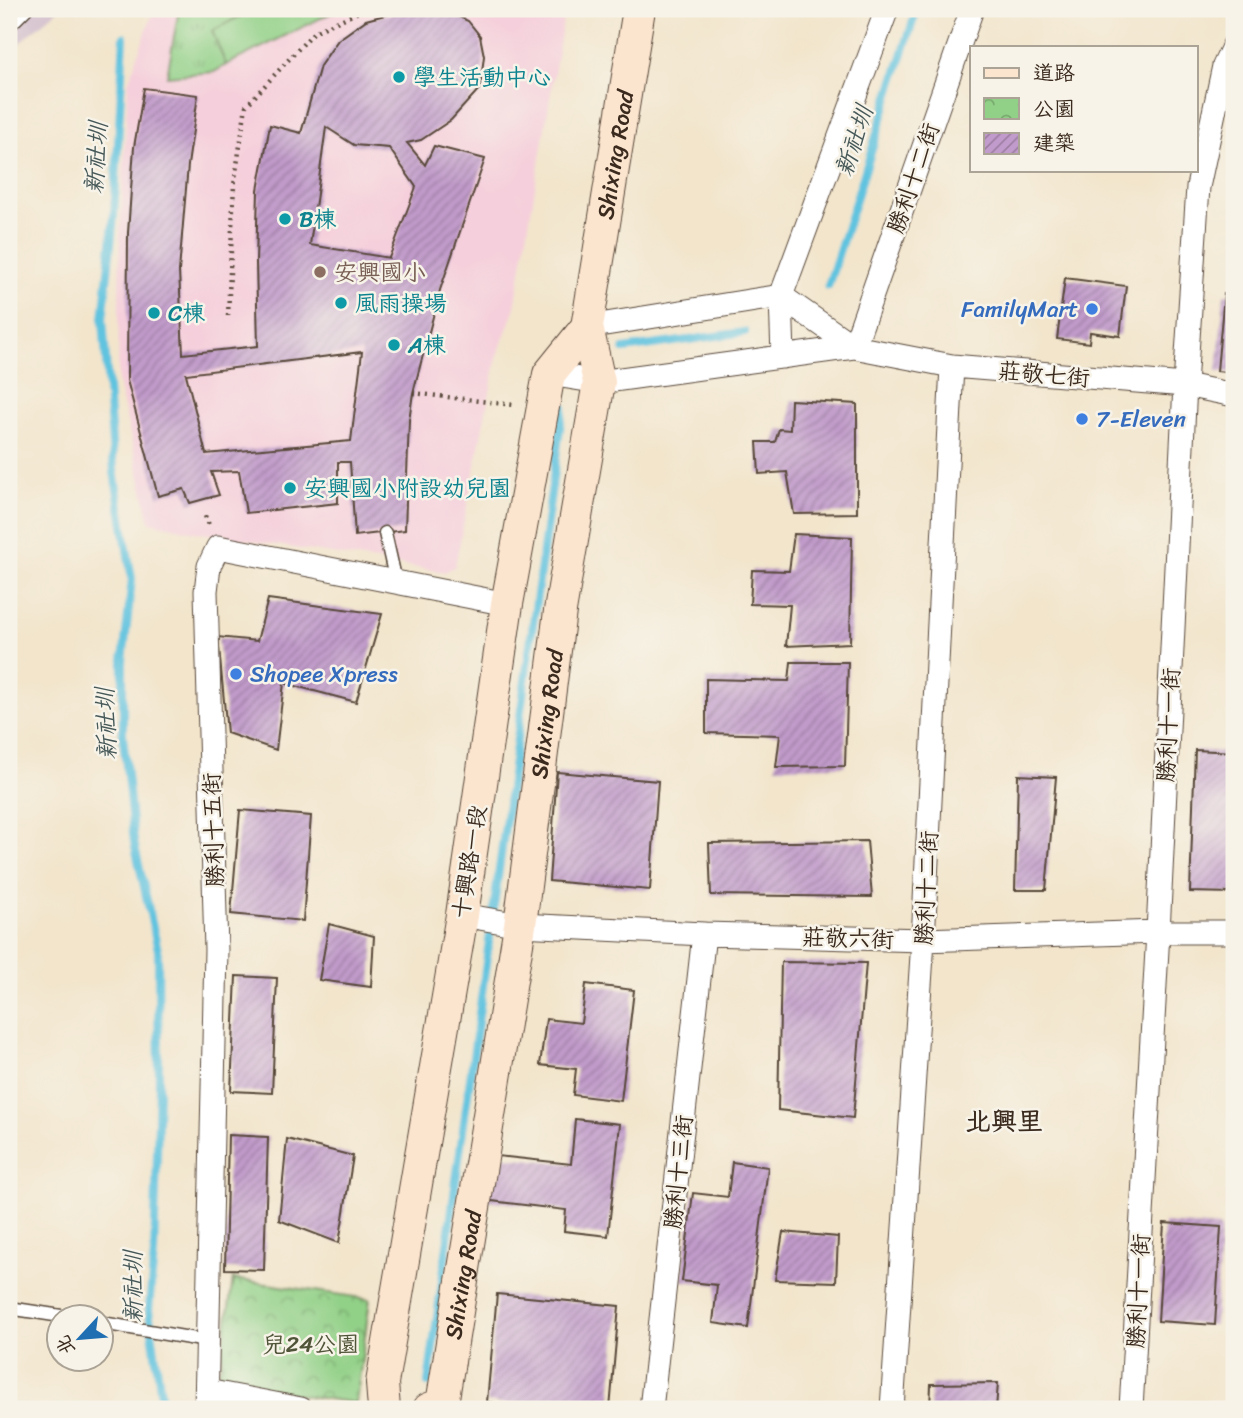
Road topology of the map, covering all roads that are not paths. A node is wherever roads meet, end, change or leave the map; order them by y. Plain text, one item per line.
1 (26, 9) edge
2 (639, 9) edge
3 (887, 9) edge
4 (972, 9) edge
5 (9, 26) edge
6 (1234, 45) edge
7 (781, 296) junction
8 (587, 327) junction
9 (854, 347) junction
10 (783, 357) junction
11 (952, 366) junction
12 (549, 374) junction
13 (599, 382) junction
14 (1185, 385) junction
15 (1234, 395) edge
16 (385, 533) dead end
17 (396, 582) junction
18 (508, 604) junction
19 (462, 915) junction
20 (520, 925) junction
21 (1158, 932) junction
22 (1234, 932) edge
23 (704, 934) junction
24 (923, 940) junction
25 (9, 1308) edge
26 (46, 1314) edge
27 (116, 1325) edge
28 (207, 1341) junction
29 (206, 1400) edge
30 (300, 1409) edge
31 (384, 1409) edge
32 (429, 1409) edge
33 (651, 1409) edge
34 (892, 1409) edge
35 (1131, 1409) edge

1 - 5 lane
2 - 8 street, Shixing Road
3 - 7 street
4 - 9 street, 勝利十二街
6 - 14 street, 勝利十一街
7 - 8 street
7 - 9 street, 莊敬七街
7 - 10 street
8 - 12 street, 十興路一段
8 - 13 street, Shixing Road
9 - 10 street, 莊敬七街
9 - 11 street, 莊敬七街
10 - 13 street, 莊敬七街
11 - 14 street, 莊敬七街
11 - 24 street, 勝利十二街
12 - 13 street, 莊敬七街
12 - 18 street, 十興路一段
13 - 20 street, Shixing Road
14 - 15 street, 莊敬七街
14 - 21 street, 勝利十一街
16 - 17 lane
17 - 18 street, 勝利十五街
17 - 28 street, 勝利十五街
18 - 19 street, 十興路一段
19 - 20 street, 莊敬六街
19 - 31 street, 十興路一段
20 - 23 street, 莊敬六街
20 - 32 street, Shixing Road
21 - 22 street, 莊敬六街
21 - 24 street, 莊敬六街
21 - 35 street, 勝利十一街
23 - 24 street, 莊敬六街
23 - 33 street, 勝利十三街
24 - 34 street, 勝利十二街
25 - 26 lane
27 - 28 lane
28 - 29 street, 勝利十五街
29 - 30 street

